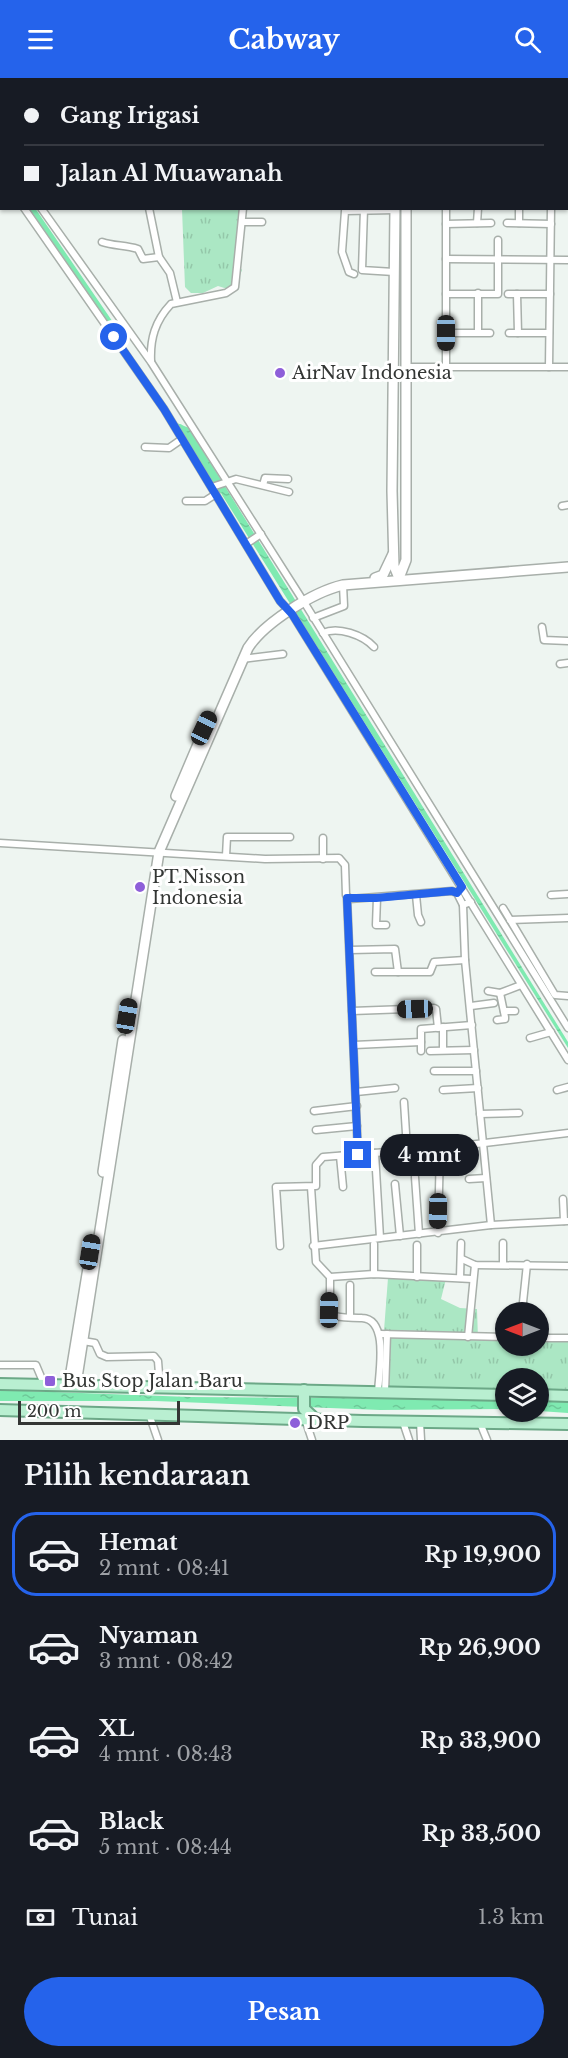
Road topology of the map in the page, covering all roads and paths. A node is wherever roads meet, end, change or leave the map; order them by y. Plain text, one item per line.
1 (25, 210) edge
2 (42, 210) edge
3 (149, 210) edge
4 (243, 210) edge
5 (354, 210) edge
6 (364, 210) edge
7 (395, 210) edge
8 (406, 210) edge
9 (446, 210) edge
10 (478, 210) edge
11 (519, 210) edge
12 (551, 210) edge
13 (243, 222) junction
14 (262, 222) dead end
15 (477, 223) junction
16 (491, 223) dead end
17 (507, 223) dead end
18 (519, 223) junction
19 (446, 224) junction
20 (551, 224) junction
21 (498, 240) dead end
22 (102, 243) dead end
23 (159, 257) junction
24 (446, 259) junction
25 (498, 259) junction
26 (550, 260) junction
27 (568, 260) edge
28 (354, 274) dead end
29 (394, 277) junction
30 (405, 281) junction
31 (394, 293) junction
32 (478, 293) junction
33 (404, 294) junction
34 (446, 294) junction
35 (508, 294) dead end
36 (517, 294) junction
37 (550, 294) junction
38 (177, 302) junction
39 (478, 332) junction
40 (446, 333) junction
41 (489, 333) dead end
42 (509, 333) dead end
43 (518, 333) junction
44 (549, 333) junction
45 (151, 362) junction
46 (446, 366) junction
47 (404, 367) junction
48 (549, 367) junction
49 (568, 367) edge
50 (182, 439) junction
51 (145, 447) dead end
52 (288, 479) dead end
53 (263, 485) junction
54 (219, 486) junction
55 (392, 491) junction
56 (404, 491) junction
57 (289, 492) dead end
58 (186, 501) dead end
59 (259, 536) junction
60 (248, 543) junction
61 (393, 554) junction
62 (406, 560) junction
63 (568, 561) edge
64 (568, 567) edge
65 (399, 578) junction
66 (343, 585) junction
67 (302, 601) junction
68 (288, 610) junction
69 (314, 618) junction
70 (542, 627) dead end
71 (323, 633) junction
72 (568, 641) edge
73 (374, 647) dead end
74 (283, 654) dead end
75 (241, 659) junction
76 (568, 663) edge
77 (560, 664) dead end
78 (375, 723) junction
79 (365, 729) junction
80 (290, 837) dead end
81 (322, 838) dead end
82 (0, 843) edge
83 (156, 852) junction
84 (226, 856) junction
85 (323, 859) junction
86 (462, 887) junction
87 (480, 891) junction
88 (457, 893) junction
89 (568, 894) edge
90 (416, 895) junction
91 (551, 895) dead end
92 (347, 898) junction
93 (376, 898) junction
94 (471, 899) junction
95 (463, 905) junction
96 (503, 908) dead end
97 (568, 918) edge
98 (510, 920) junction
99 (421, 921) dead end
100 (386, 925) dead end
101 (350, 950) junction
102 (465, 960) junction
103 (375, 972) dead end
104 (398, 972) junction
105 (521, 985) junction
106 (488, 991) dead end
107 (500, 993) junction
108 (568, 996) edge
109 (494, 1003) dead end
110 (471, 1006) junction
111 (352, 1011) junction
112 (504, 1011) junction
113 (515, 1011) dead end
114 (497, 1020) dead end
115 (472, 1025) junction
116 (440, 1028) junction
117 (568, 1028) edge
118 (551, 1032) junction
119 (530, 1038) dead end
120 (421, 1042) junction
121 (354, 1045) junction
122 (443, 1050) junction
123 (474, 1050) junction
124 (421, 1051) dead end
125 (430, 1051) dead end
126 (568, 1060) edge
127 (434, 1071) dead end
128 (476, 1071) junction
129 (395, 1088) dead end
130 (478, 1088) junction
131 (568, 1088) edge
132 (443, 1090) dead end
133 (557, 1090) dead end
134 (356, 1092) junction
135 (404, 1102) dead end
136 (357, 1106) junction
137 (314, 1111) dead end
138 (519, 1113) dead end
139 (480, 1114) junction
140 (357, 1126) junction
141 (316, 1130) dead end
142 (568, 1133) edge
143 (483, 1143) junction
144 (440, 1147) junction
145 (407, 1149) junction
146 (375, 1153) junction
147 (358, 1155) junction
148 (340, 1156) junction
149 (415, 1177) dead end
150 (486, 1178) junction
151 (469, 1179) dead end
152 (395, 1184) dead end
153 (313, 1186) junction
154 (343, 1187) dead end
155 (563, 1199) dead end
156 (566, 1221) edge
157 (490, 1225) junction
158 (438, 1233) junction
159 (419, 1234) junction
160 (400, 1236) junction
161 (380, 1238) junction
162 (461, 1243) dead end
163 (374, 1244) dead end
164 (503, 1244) dead end
165 (417, 1245) dead end
166 (280, 1246) dead end
167 (313, 1246) junction
168 (462, 1259) junction
169 (503, 1263) junction
170 (527, 1264) junction
171 (475, 1265) junction
172 (568, 1266) edge
173 (374, 1274) junction
174 (330, 1277) junction
175 (417, 1277) junction
176 (460, 1278) junction
177 (472, 1279) junction
178 (350, 1285) dead end
179 (523, 1302) edge
180 (350, 1317) junction
181 (383, 1334) junction
182 (468, 1337) junction
183 (495, 1337) edge
184 (549, 1338) edge
185 (568, 1338) edge
186 (82, 1341) junction
187 (0, 1365) edge
188 (0, 1384) edge
189 (44, 1384) junction
190 (72, 1384) junction
191 (160, 1387) junction
192 (304, 1390) junction
193 (381, 1392) junction
194 (495, 1395) edge
195 (549, 1395) edge
196 (568, 1396) edge
197 (0, 1410) edge
198 (149, 1414) junction
199 (308, 1416) junction
200 (403, 1422) junction
201 (420, 1422) junction
202 (480, 1423) junction
203 (568, 1424) edge
204 (158, 1440) edge
205 (312, 1440) edge
206 (409, 1440) edge
207 (421, 1440) edge
208 (487, 1440) edge

1 - 50 street
2 - 45 street
3 - 23 street
4 - 13 street
5 - 28 street
6 - 29 street
7 - 29 main road
8 - 30 main road
9 - 19 street
10 - 15 street
11 - 18 street
12 - 20 street
13 - 14 street
13 - 38 street
15 - 16 street
15 - 19 street
17 - 18 street
18 - 20 street
19 - 24 street
20 - 26 street
21 - 25 street
22 - 23 street
23 - 38 street
24 - 25 street
24 - 34 street
25 - 26 street
25 - 32 street
26 - 27 street
26 - 37 street
29 - 30 main road
29 - 31 main road
30 - 33 main road
31 - 33 main road
31 - 55 main road
32 - 34 street
32 - 39 street
33 - 47 main road
34 - 40 street
35 - 36 street
36 - 37 street
36 - 43 street
37 - 44 street
38 - 45 street
39 - 40 street
39 - 41 street
40 - 46 street
42 - 43 street
43 - 44 street
44 - 48 street
45 - 54 street
46 - 47 street
46 - 48 street
47 - 56 main road
48 - 49 street
50 - 51 street
50 - 54 street
52 - 53 street
53 - 54 street
53 - 57 street
54 - 58 street
54 - 59 street
54 - 60 street
55 - 56 main road
55 - 61 main road
56 - 62 main road
59 - 60 street
59 - 67 street
60 - 68 street
61 - 65 main road
61 - 67 main road
62 - 63 main road
62 - 65 main road
64 - 65 main road
65 - 66 main road
66 - 67 main road
66 - 69 street
67 - 68 main road
67 - 69 street
68 - 75 main road
68 - 79 street
68 - 83 main road
69 - 71 street
70 - 72 street
71 - 73 street
71 - 78 street
74 - 75 street
75 - 83 main road
76 - 77 street
78 - 79 street
78 - 87 street
79 - 86 street
80 - 84 street
81 - 85 street
82 - 83 street
83 - 84 street
83 - 186 main road
83 - 190 main road
84 - 85 street
85 - 92 street
86 - 88 street
86 - 94 street
87 - 94 street
87 - 117 street
88 - 90 street
88 - 95 street
89 - 91 street
90 - 93 street
90 - 99 street
92 - 93 street
92 - 101 street
93 - 100 street
94 - 95 street
94 - 105 street
95 - 102 street
96 - 98 street
97 - 98 street
98 - 108 street
101 - 104 street
101 - 111 street
102 - 104 street
102 - 110 street
103 - 104 street
105 - 107 street
105 - 118 street
106 - 107 street
107 - 112 street
109 - 110 street
110 - 115 street
111 - 116 street
111 - 121 street
112 - 113 street
112 - 114 street
115 - 116 street
115 - 123 street
116 - 120 street
116 - 122 street
118 - 119 street
118 - 126 street
120 - 121 street
120 - 124 street
121 - 134 street
122 - 123 street
122 - 125 street
123 - 128 street
127 - 128 street
128 - 130 street
129 - 134 street
130 - 132 street
130 - 139 street
131 - 133 street
134 - 136 street
135 - 145 street
136 - 137 street
136 - 140 street
138 - 139 street
139 - 143 street
140 - 141 street
140 - 147 street
142 - 143 street
143 - 144 street
143 - 150 street
144 - 145 street
144 - 158 street
145 - 146 street
146 - 147 street
146 - 161 street
147 - 148 street
148 - 153 street
148 - 154 street
149 - 159 street
150 - 151 street
150 - 157 street
152 - 160 street
153 - 166 street
153 - 167 street
155 - 156 street
156 - 157 street
157 - 158 street
158 - 159 street
159 - 160 street
160 - 161 street
161 - 167 street
162 - 168 street
163 - 173 street
164 - 169 street
165 - 175 street
167 - 174 street
168 - 171 street
168 - 176 street
169 - 170 street
169 - 171 street
170 - 172 street
170 - 179 street
171 - 177 street
173 - 174 street
173 - 175 street
174 - 180 street
175 - 176 street
176 - 177 street
177 - 182 street
178 - 180 street
180 - 181 street
181 - 182 street
181 - 193 street
182 - 183 street
184 - 185 street
186 - 190 main road
186 - 191 street
187 - 189 street
188 - 189 main road
189 - 190 main road
190 - 191 main road
191 - 192 main road
192 - 193 main road
192 - 199 main road
193 - 194 main road
195 - 196 main road
197 - 198 main road
198 - 199 main road
198 - 204 street
199 - 200 main road
199 - 205 street
200 - 201 main road
200 - 206 street
201 - 202 main road
201 - 207 street
202 - 203 main road
202 - 208 street

